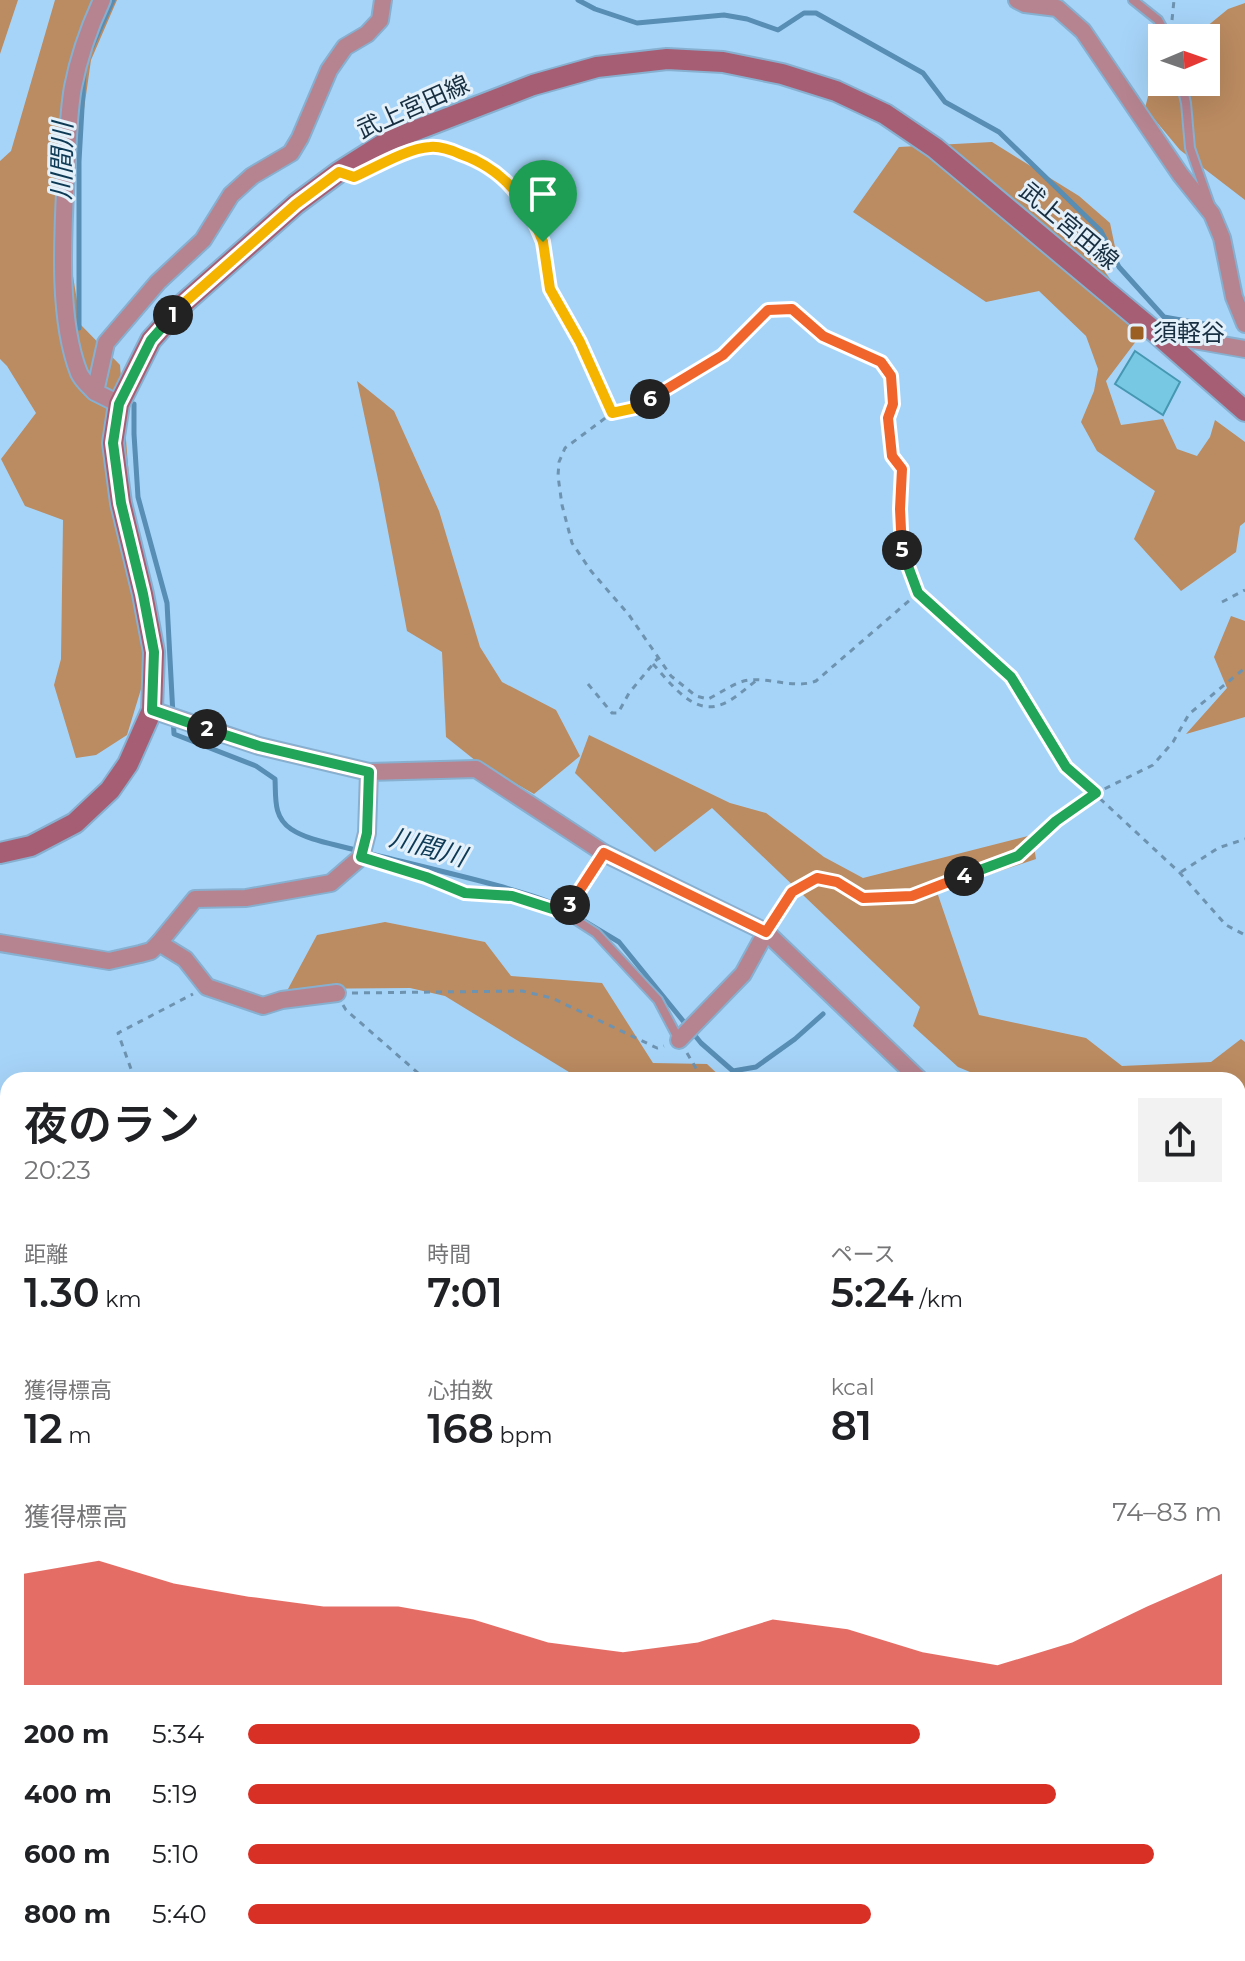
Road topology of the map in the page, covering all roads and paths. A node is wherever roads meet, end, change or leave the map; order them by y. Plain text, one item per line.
1 (102, 0) edge
2 (383, 0) edge
3 (1017, 0) edge
4 (1133, 0) edge
5 (1160, 24) edge
6 (1184, 96) edge
7 (412, 151) dead end
8 (1212, 214) junction
9 (1245, 324) edge
10 (1167, 342) junction
11 (1245, 349) edge
12 (95, 392) junction
13 (119, 404) junction
14 (1245, 411) edge
15 (612, 413) junction
16 (1245, 590) edge
17 (918, 593) junction
18 (1222, 602) dead end
19 (658, 658) junction
20 (653, 664) junction
21 (1245, 668) edge
22 (759, 679) junction
23 (588, 684) dead end
24 (152, 710) junction
25 (369, 772) junction
26 (1096, 793) junction
27 (1245, 839) edge
28 (0, 853) edge
29 (604, 853) junction
30 (361, 857) junction
31 (1180, 873) junction
32 (565, 913) junction
33 (766, 932) junction
34 (1245, 935) edge
35 (0, 943) edge
36 (159, 943) junction
37 (207, 987) junction
38 (337, 993) junction
39 (679, 1040) junction
40 (132, 1072) edge
41 (417, 1072) edge
42 (698, 1072) edge
43 (912, 1072) edge

1 - 12 street
2 - 12 street
3 - 8 street
4 - 5 lane
6 - 8 lane
7 - 15 path
8 - 9 street
10 - 11 street
10 - 13 main road, 武上宮田線
10 - 14 main road, 武上宮田線
12 - 13 street
13 - 24 main road, 武上宮田線
15 - 17 path
15 - 19 path
16 - 18 path
17 - 22 path
17 - 26 path
19 - 20 path
19 - 22 path
20 - 22 path
20 - 23 path
21 - 26 path
24 - 25 street
24 - 28 main road, 武上宮田線
25 - 29 street
25 - 30 street
26 - 31 path
26 - 33 path
27 - 31 path
29 - 32 lane
29 - 33 street
30 - 32 lane
30 - 36 street
31 - 34 path
32 - 39 lane
33 - 39 street
33 - 43 street
35 - 36 street
36 - 37 street
37 - 38 street
37 - 40 path
38 - 39 path
38 - 41 path
39 - 42 path

